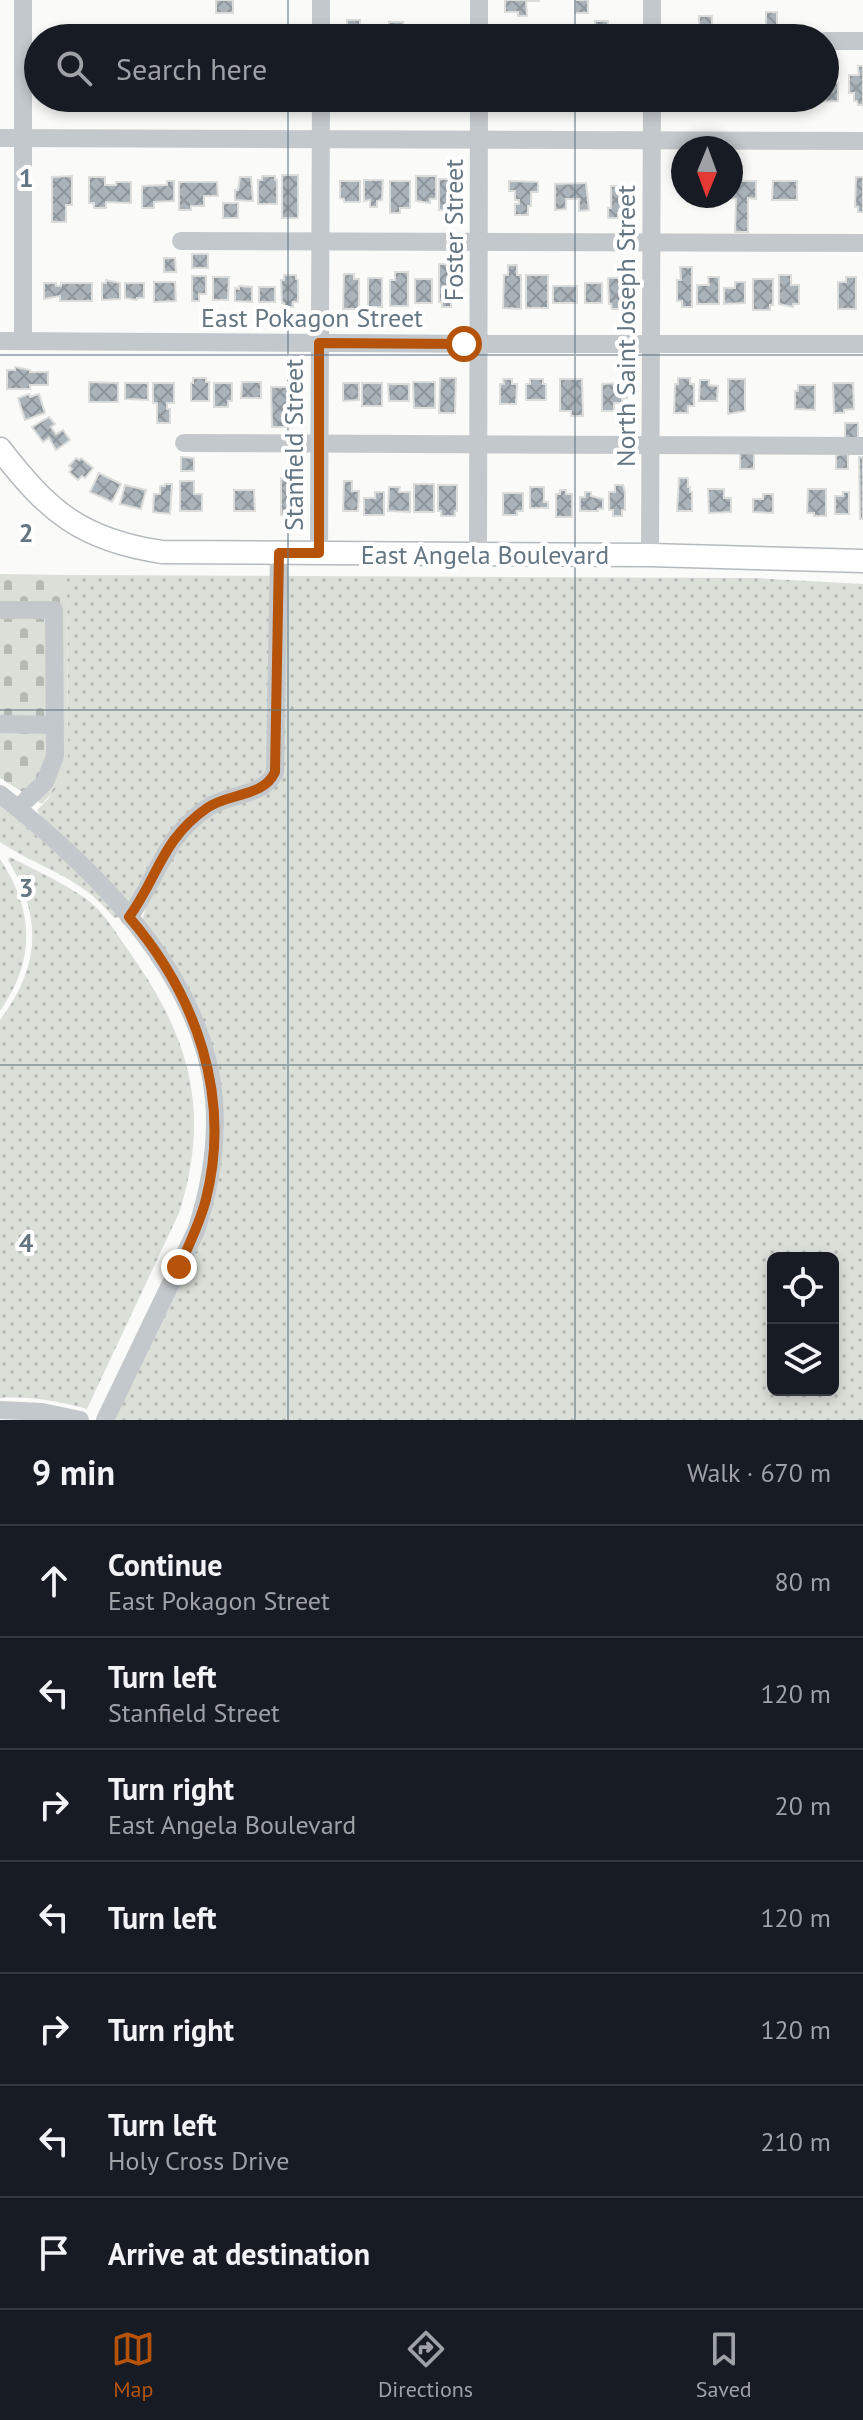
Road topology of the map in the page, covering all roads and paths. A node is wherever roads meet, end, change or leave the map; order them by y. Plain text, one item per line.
1 (23, 0) edge
2 (321, 0) edge
3 (479, 0) edge
4 (652, 0) edge
5 (321, 24) edge
6 (479, 24) edge
7 (652, 24) edge
8 (839, 41) edge
9 (863, 41) edge
10 (321, 112) edge
11 (479, 112) edge
12 (652, 112) edge
13 (0, 138) edge
14 (23, 139) junction
15 (321, 140) junction
16 (479, 140) junction
17 (652, 140) junction
18 (863, 141) edge
19 (181, 241) dead end
20 (320, 241) junction
21 (479, 241) junction
22 (651, 242) junction
23 (863, 243) edge
24 (0, 341) edge
25 (23, 341) junction
26 (319, 343) junction
27 (478, 344) junction
28 (652, 344) junction
29 (863, 344) edge
30 (184, 443) dead end
31 (319, 444) junction
32 (478, 444) junction
33 (651, 444) junction
34 (863, 446) edge
35 (0, 449) edge
36 (279, 553) junction
37 (319, 553) junction
38 (478, 554) junction
39 (650, 555) junction
40 (863, 561) edge
41 (0, 610) edge
42 (0, 724) edge
43 (55, 725) junction
44 (0, 794) edge
45 (18, 808) junction
46 (129, 917) junction
47 (0, 1410) edge
48 (80, 1420) edge
49 (105, 1420) edge

1 - 14 street
2 - 5 street
3 - 6 street
4 - 7 street
8 - 9 street
10 - 15 street, Stanfield Street
11 - 16 street, Foster Street
12 - 17 street, North Saint Joseph Street
13 - 14 street
14 - 15 street
14 - 25 street
15 - 16 street
15 - 20 street, Stanfield Street
16 - 17 street
16 - 21 street, Foster Street
17 - 18 street
17 - 22 street, North Saint Joseph Street
19 - 20 street
20 - 21 street
20 - 26 street, Stanfield Street
21 - 22 street
21 - 27 street, Foster Street
22 - 23 street
22 - 28 street, North Saint Joseph Street
24 - 25 street, East Pokagon Street
25 - 26 street, East Pokagon Street
26 - 27 street, East Pokagon Street
26 - 31 street, Stanfield Street
27 - 28 street, East Pokagon Street
27 - 32 street, Foster Street
28 - 29 street, East Pokagon Street
28 - 33 street, North Saint Joseph Street
30 - 31 street
31 - 32 street
31 - 37 street, Stanfield Street
32 - 33 street
32 - 38 street, Foster Street
33 - 34 street
33 - 39 street, North Saint Joseph Street
35 - 36 main road, East Angela Boulevard
36 - 37 main road, East Angela Boulevard
36 - 46 street
37 - 38 main road, East Angela Boulevard
38 - 39 main road, East Angela Boulevard
39 - 40 main road, East Angela Boulevard
41 - 43 street
42 - 43 street
43 - 45 street
44 - 45 street
45 - 46 street
46 - 49 street
47 - 48 street

